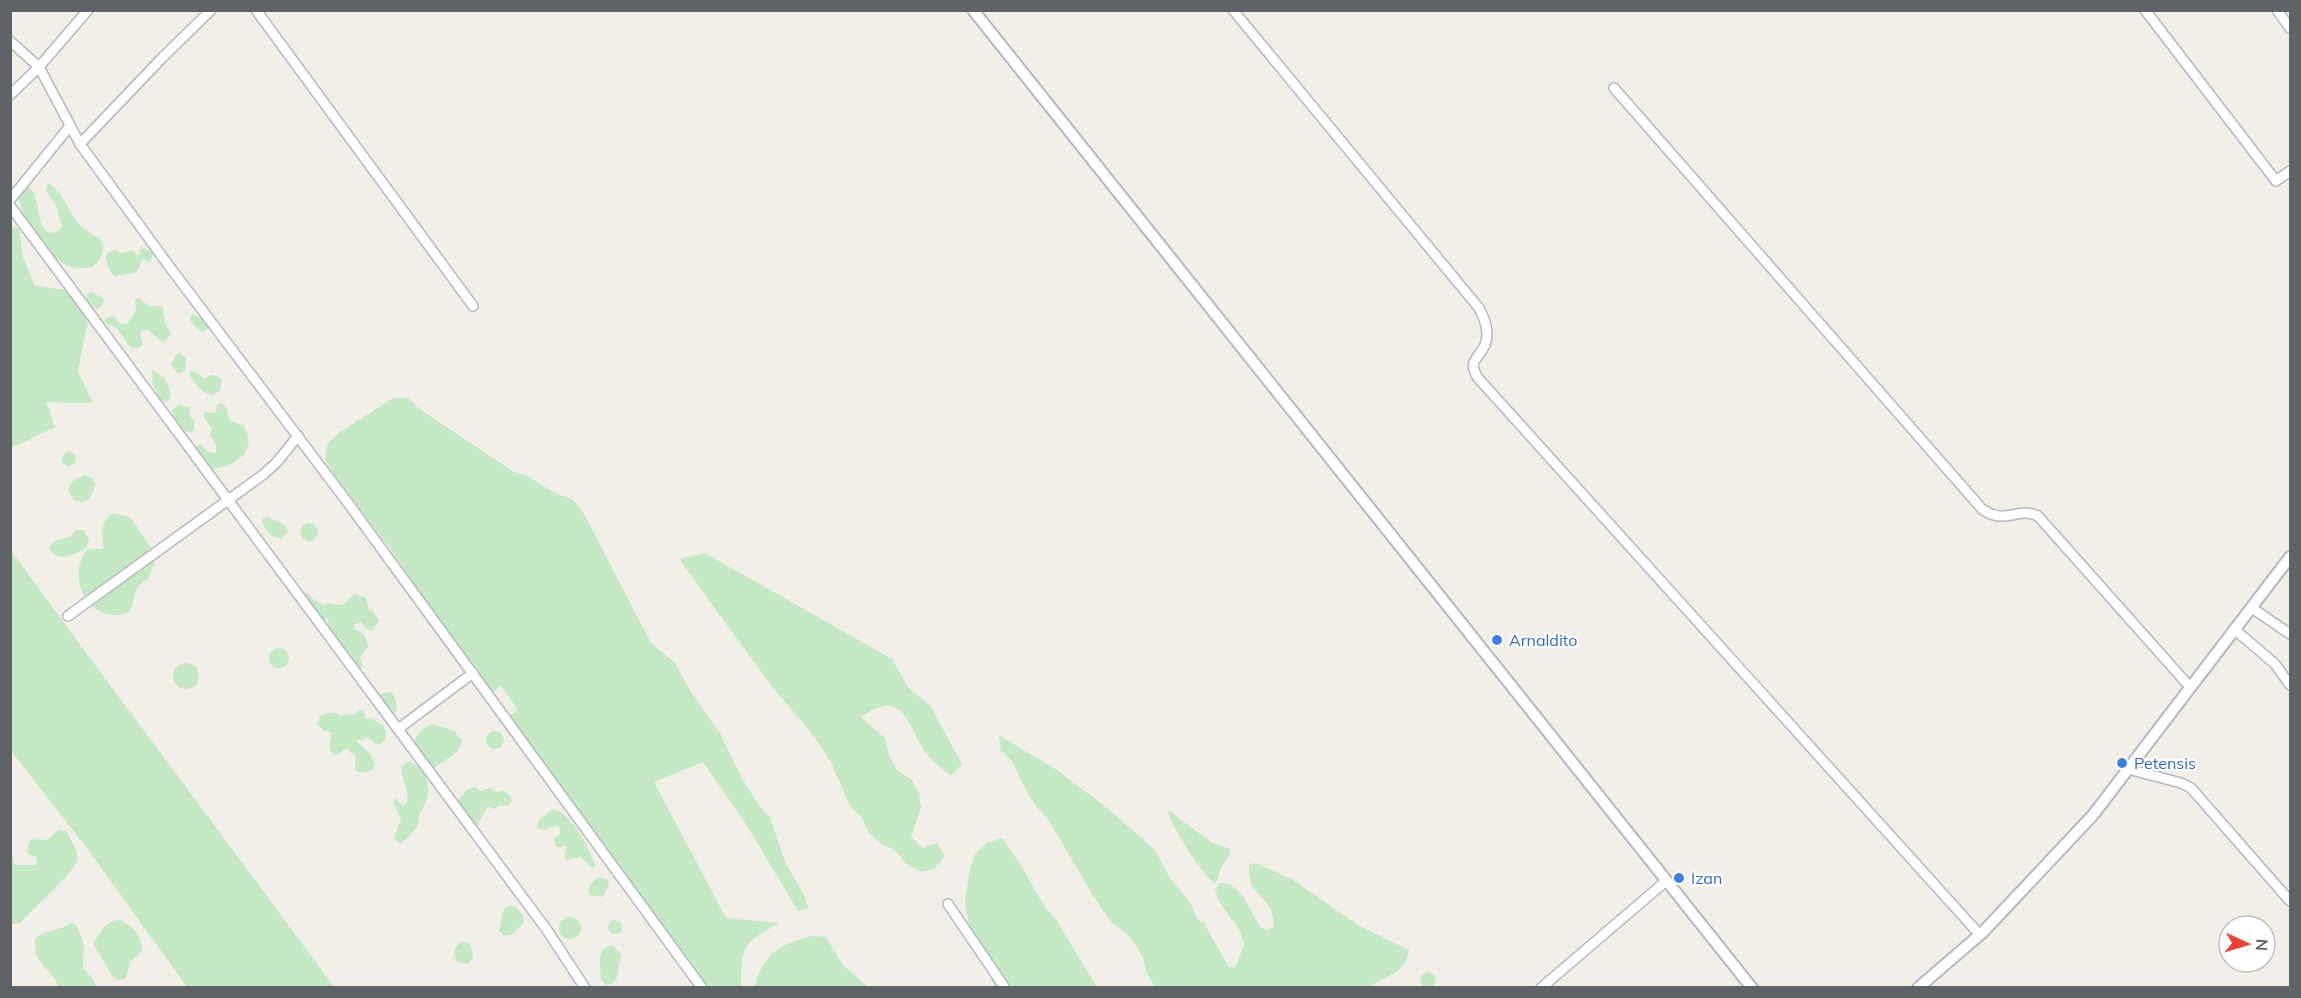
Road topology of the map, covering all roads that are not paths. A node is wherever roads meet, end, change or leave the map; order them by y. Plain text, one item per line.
1 (88, 10) edge
2 (211, 10) edge
3 (256, 10) edge
4 (973, 10) edge
5 (1233, 10) edge
6 (2145, 10) edge
7 (2277, 10) edge
8 (2290, 28) edge
9 (10, 41) edge
10 (39, 67) junction
11 (1614, 88) dead end
12 (10, 95) edge
13 (70, 126) junction
14 (81, 144) junction
15 (2290, 171) edge
16 (10, 200) edge
17 (10, 206) edge
18 (473, 306) dead end
19 (298, 436) junction
20 (229, 501) junction
21 (2290, 557) edge
22 (2252, 608) junction
23 (68, 616) dead end
24 (2234, 629) junction
25 (2290, 634) edge
26 (473, 673) junction
27 (2290, 686) edge
28 (2190, 687) junction
29 (398, 729) junction
30 (2128, 769) junction
31 (1666, 881) junction
32 (2290, 901) edge
33 (948, 904) dead end
34 (1980, 935) junction
35 (585, 987) edge
36 (702, 987) edge
37 (1005, 987) edge
38 (1541, 987) edge
39 (1752, 987) edge
40 (1918, 987) edge

1 - 10 street
2 - 14 street
3 - 18 street
4 - 31 street
5 - 34 street
6 - 15 street
7 - 8 street
9 - 10 street
10 - 12 street
10 - 13 street
11 - 28 street
13 - 14 street
13 - 16 street
14 - 19 street
17 - 20 street
19 - 20 street
19 - 26 street
20 - 23 street
20 - 29 street
21 - 22 street
22 - 24 street
22 - 25 street
24 - 27 street
24 - 28 street
26 - 29 street
26 - 36 street
28 - 30 street
29 - 35 street
30 - 32 street
30 - 34 street
31 - 38 street
31 - 39 street
33 - 37 street
34 - 40 street

